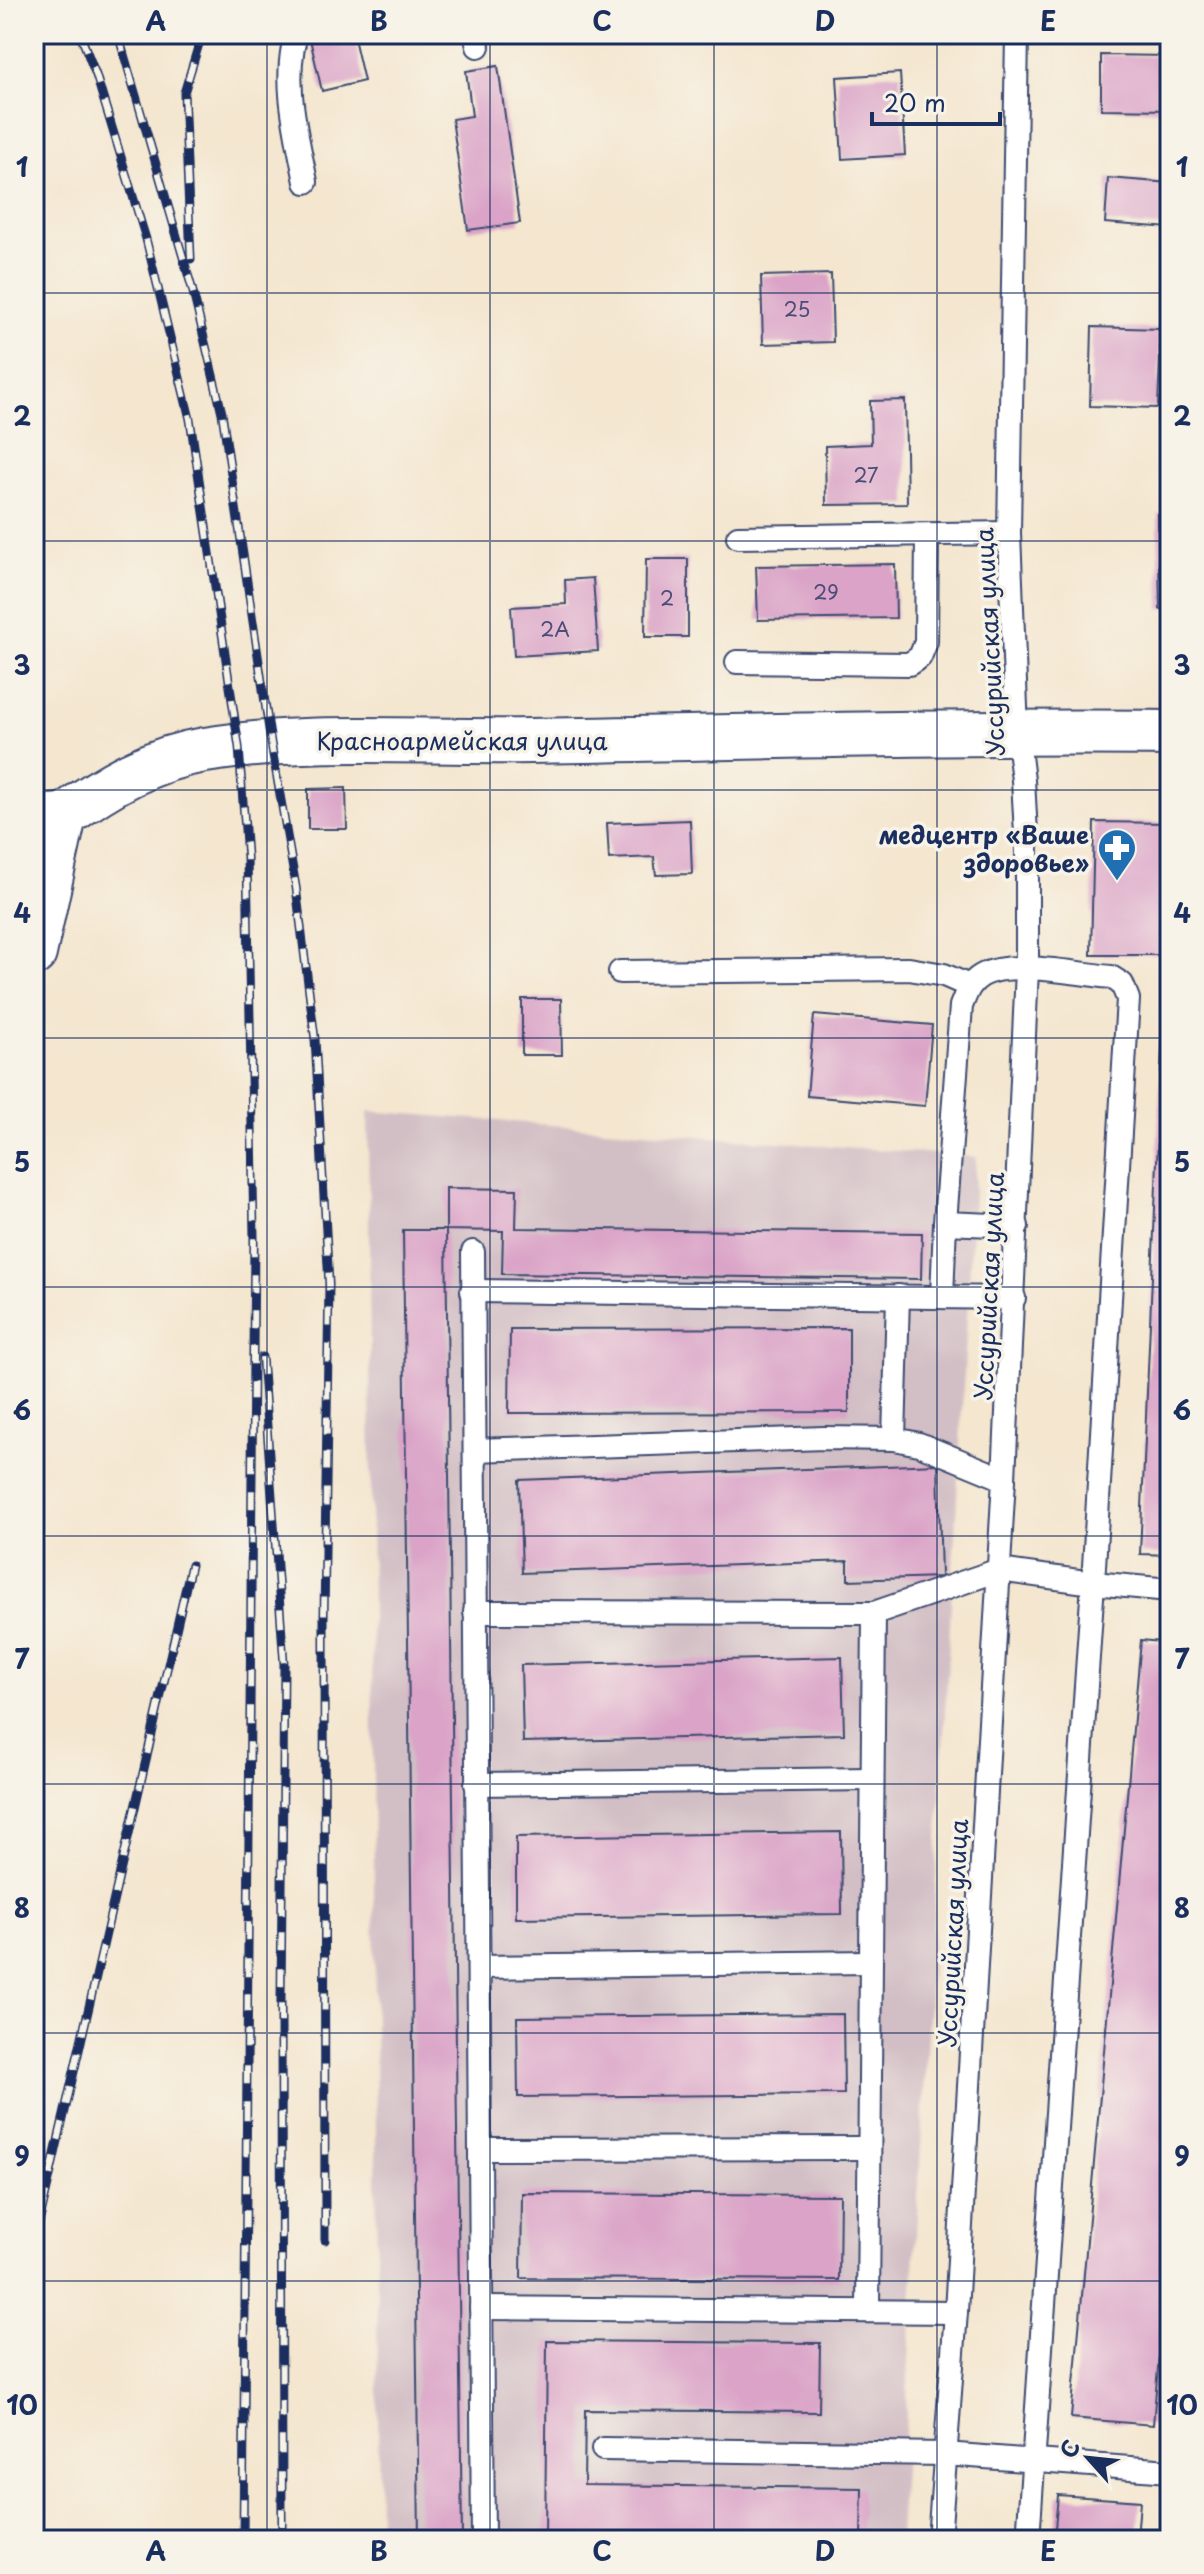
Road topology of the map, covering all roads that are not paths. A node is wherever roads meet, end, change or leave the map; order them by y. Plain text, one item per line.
1 (296, 34) edge
2 (1017, 34) edge
3 (306, 182) dead end
4 (1009, 533) junction
5 (927, 536) junction
6 (738, 537) dead end
7 (737, 662) dead end
8 (1017, 732) junction
9 (1170, 733) edge
10 (49, 817) edge
11 (34, 953) edge
12 (1027, 969) junction
13 (620, 972) dead end
14 (969, 986) junction
15 (945, 1223) junction
16 (1017, 1226) junction
17 (473, 1252) dead end
18 (472, 1291) junction
19 (898, 1296) junction
20 (942, 1297) junction
21 (1014, 1298) junction
22 (894, 1439) junction
23 (475, 1450) junction
24 (1004, 1479) junction
25 (999, 1570) junction
26 (1093, 1583) junction
27 (1170, 1590) edge
28 (475, 1612) junction
29 (874, 1613) junction
30 (871, 1779) junction
31 (476, 1784) junction
32 (870, 1962) junction
33 (479, 1967) junction
34 (868, 2148) junction
35 (480, 2149) junction
36 (481, 2308) junction
37 (868, 2310) junction
38 (956, 2312) junction
39 (603, 2449) dead end
40 (945, 2454) junction
41 (1033, 2462) junction
42 (1170, 2471) edge
43 (483, 2540) edge
44 (939, 2540) edge
45 (1028, 2540) edge

1 - 3 lane
2 - 4 lane, Уссурийская улица
4 - 5 lane
4 - 8 lane, Уссурийская улица
5 - 6 lane
5 - 7 lane
8 - 9 main road, Красноармейская улица
8 - 10 main road, Красноармейская улица
8 - 12 lane, Уссурийская улица
10 - 11 main road, Красноармейская улица
12 - 14 lane
12 - 16 lane, Уссурийская улица
12 - 26 lane
13 - 14 lane
14 - 15 lane
15 - 16 lane
15 - 20 lane
16 - 21 lane, Уссурийская улица
17 - 18 lane
18 - 19 lane
18 - 23 lane
19 - 20 lane
19 - 22 lane
20 - 21 lane
21 - 24 lane, Уссурийская улица
22 - 23 lane
22 - 24 lane
23 - 28 lane
24 - 25 lane, Уссурийская улица
25 - 26 lane
25 - 29 lane
25 - 38 lane, Уссурийская улица
26 - 27 lane
26 - 41 lane
28 - 29 lane
28 - 31 lane
29 - 30 lane
30 - 31 lane
30 - 32 lane
31 - 33 lane
32 - 33 lane
32 - 34 lane
33 - 35 lane
34 - 35 lane
34 - 37 lane
35 - 36 lane
36 - 37 lane
36 - 43 lane
37 - 38 lane
38 - 40 lane, Уссурийская улица
39 - 40 lane
40 - 41 lane
40 - 44 lane, Уссурийская улица
41 - 42 lane
41 - 45 lane

